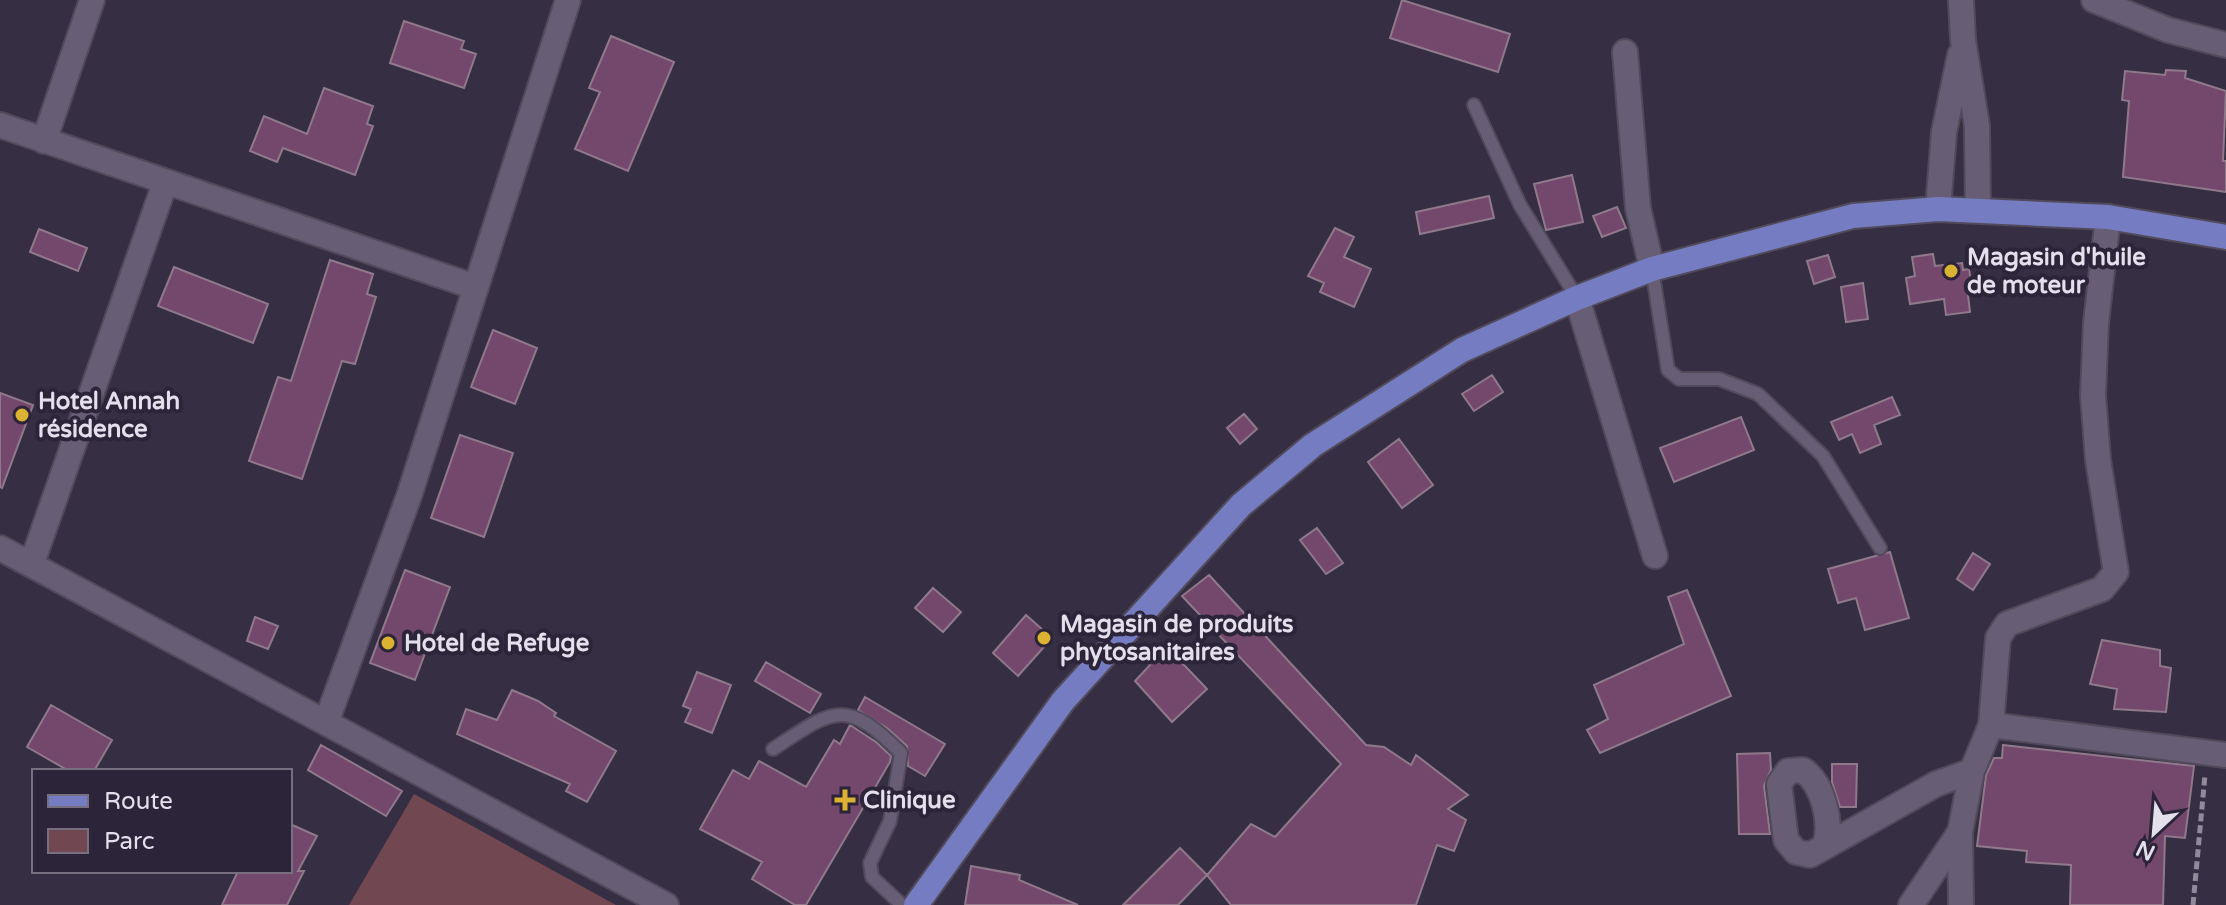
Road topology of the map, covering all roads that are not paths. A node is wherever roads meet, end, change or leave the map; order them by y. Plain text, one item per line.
1 (92, 0) edge
2 (568, 0) edge
3 (1961, 0) edge
4 (2094, 0) edge
5 (1963, 40) junction
6 (2226, 45) edge
7 (1625, 52) dead end
8 (1474, 105) dead end
9 (0, 125) edge
10 (44, 141) junction
11 (165, 183) junction
12 (1938, 209) junction
13 (1978, 210) junction
14 (2108, 217) junction
15 (2226, 237) edge
16 (1652, 269) junction
17 (475, 287) junction
18 (1577, 298) junction
19 (0, 548) edge
20 (1880, 548) dead end
21 (1655, 556) dead end
22 (32, 563) junction
23 (327, 720) junction
24 (1991, 725) junction
25 (773, 749) dead end
26 (2217, 754) edge
27 (1972, 771) junction
28 (1960, 832) junction
29 (1825, 846) dead end
30 (666, 905) edge
31 (902, 905) edge
32 (916, 905) edge
33 (1911, 905) edge
34 (1961, 905) edge

1 - 10 street
2 - 17 street
3 - 5 street
4 - 6 street
5 - 12 street
5 - 13 street
7 - 16 street
8 - 18 lane
9 - 10 street
10 - 11 street
11 - 17 street
11 - 22 street
12 - 13 main road
12 - 16 main road
13 - 14 main road
14 - 15 main road
14 - 24 street
16 - 18 main road
16 - 20 lane
17 - 23 street
18 - 21 street
18 - 32 main road
19 - 22 street
22 - 23 street
23 - 30 street
24 - 26 street
24 - 27 street
25 - 31 lane
27 - 28 street
27 - 29 street
28 - 33 street
28 - 34 street

